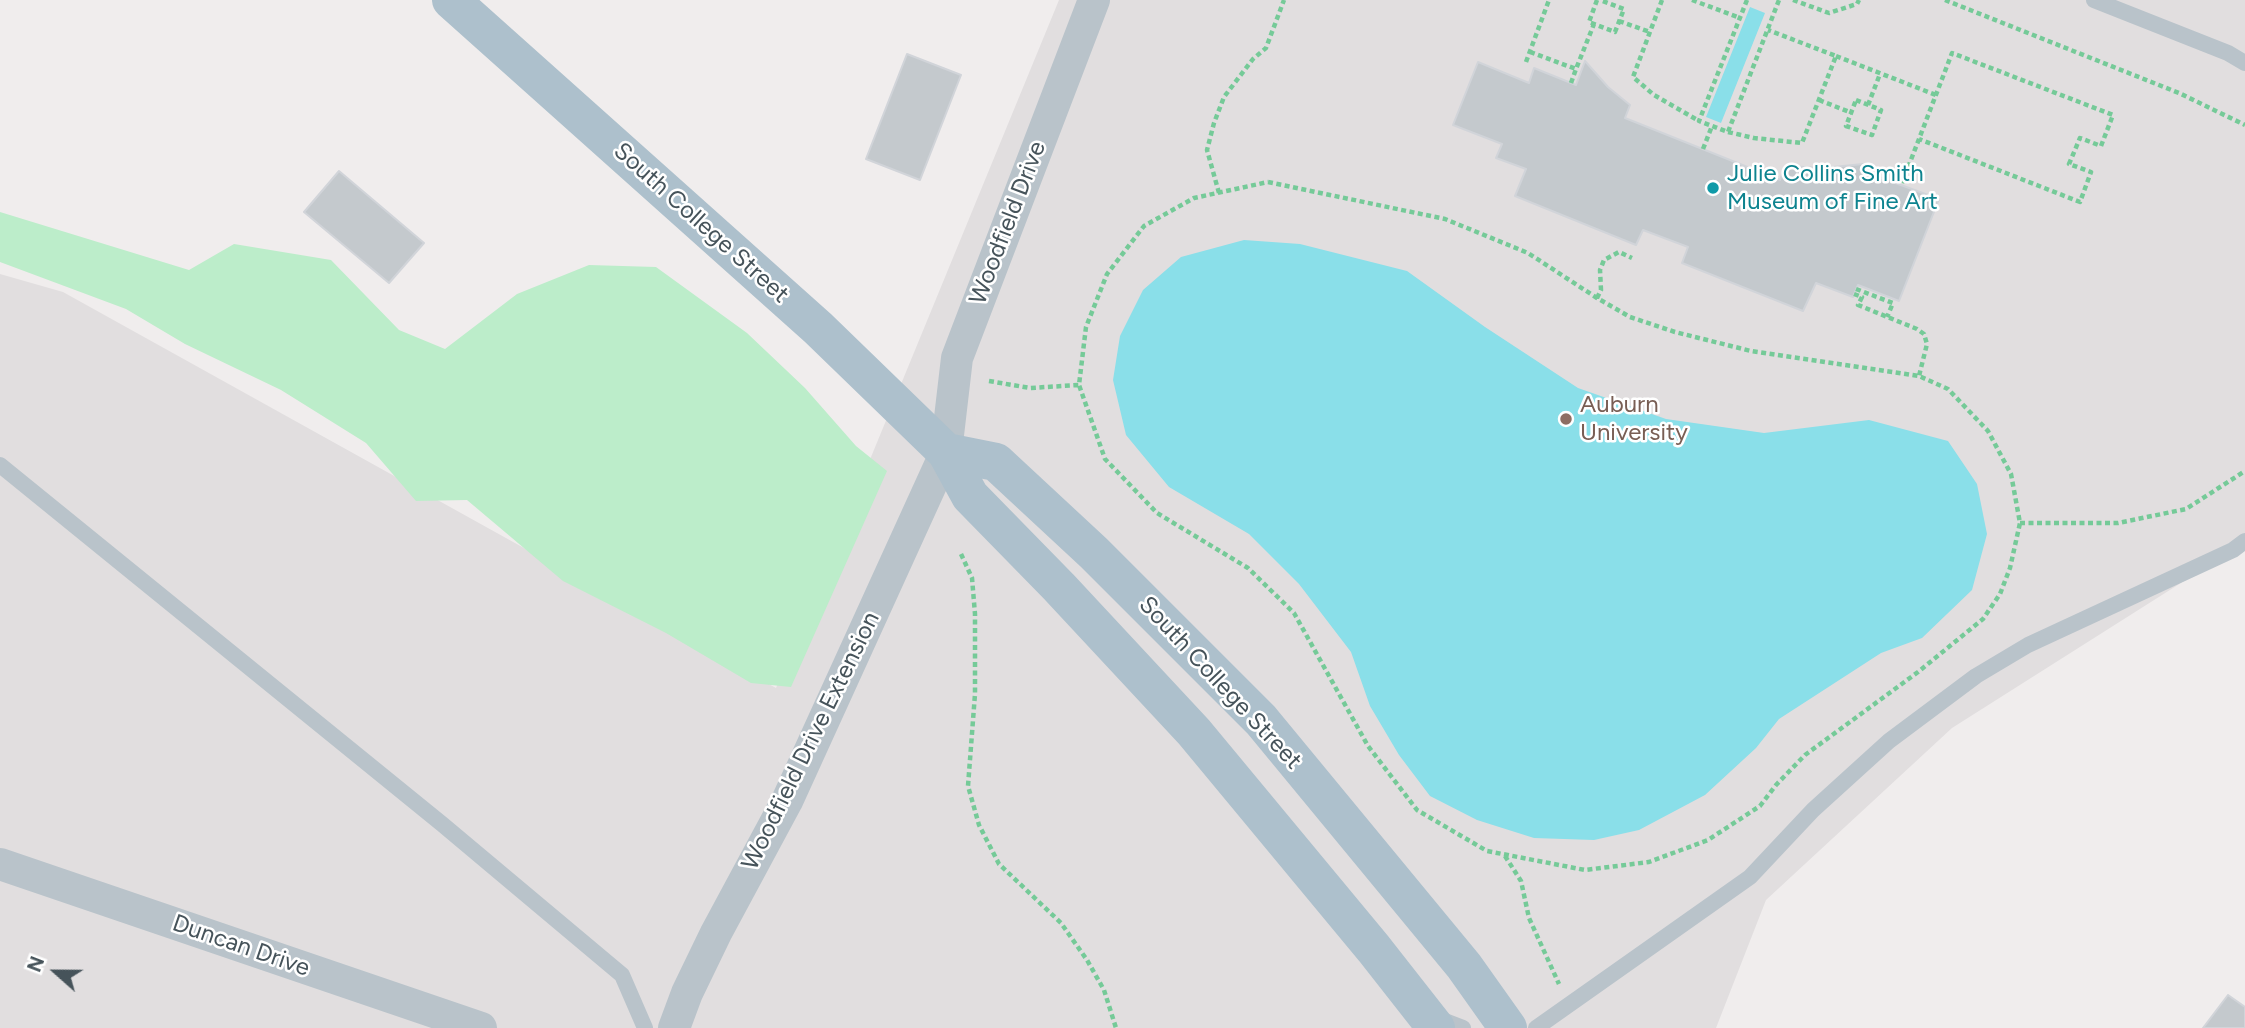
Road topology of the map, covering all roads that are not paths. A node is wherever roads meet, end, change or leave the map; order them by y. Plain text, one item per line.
1 (451, 0) edge
2 (1094, 0) edge
3 (2094, 0) edge
4 (2245, 63) edge
5 (946, 452) junction
6 (0, 464) edge
7 (2245, 541) edge
8 (0, 864) edge
9 (421, 1018) edge
10 (1430, 1021) edge
11 (481, 1028) edge
12 (645, 1028) edge
13 (674, 1028) edge
14 (1463, 1028) edge
15 (1508, 1028) edge
16 (1536, 1028) edge

1 - 5 main road, South College Street
2 - 5 street, Woodfield Drive
3 - 4 lane
5 - 10 main road, South College Street
5 - 13 street, Woodfield Drive Extension
5 - 15 main road, South College Street
6 - 12 lane
7 - 16 lane
8 - 9 street, Duncan Drive
9 - 11 street, Duncan Drive
10 - 14 lane

